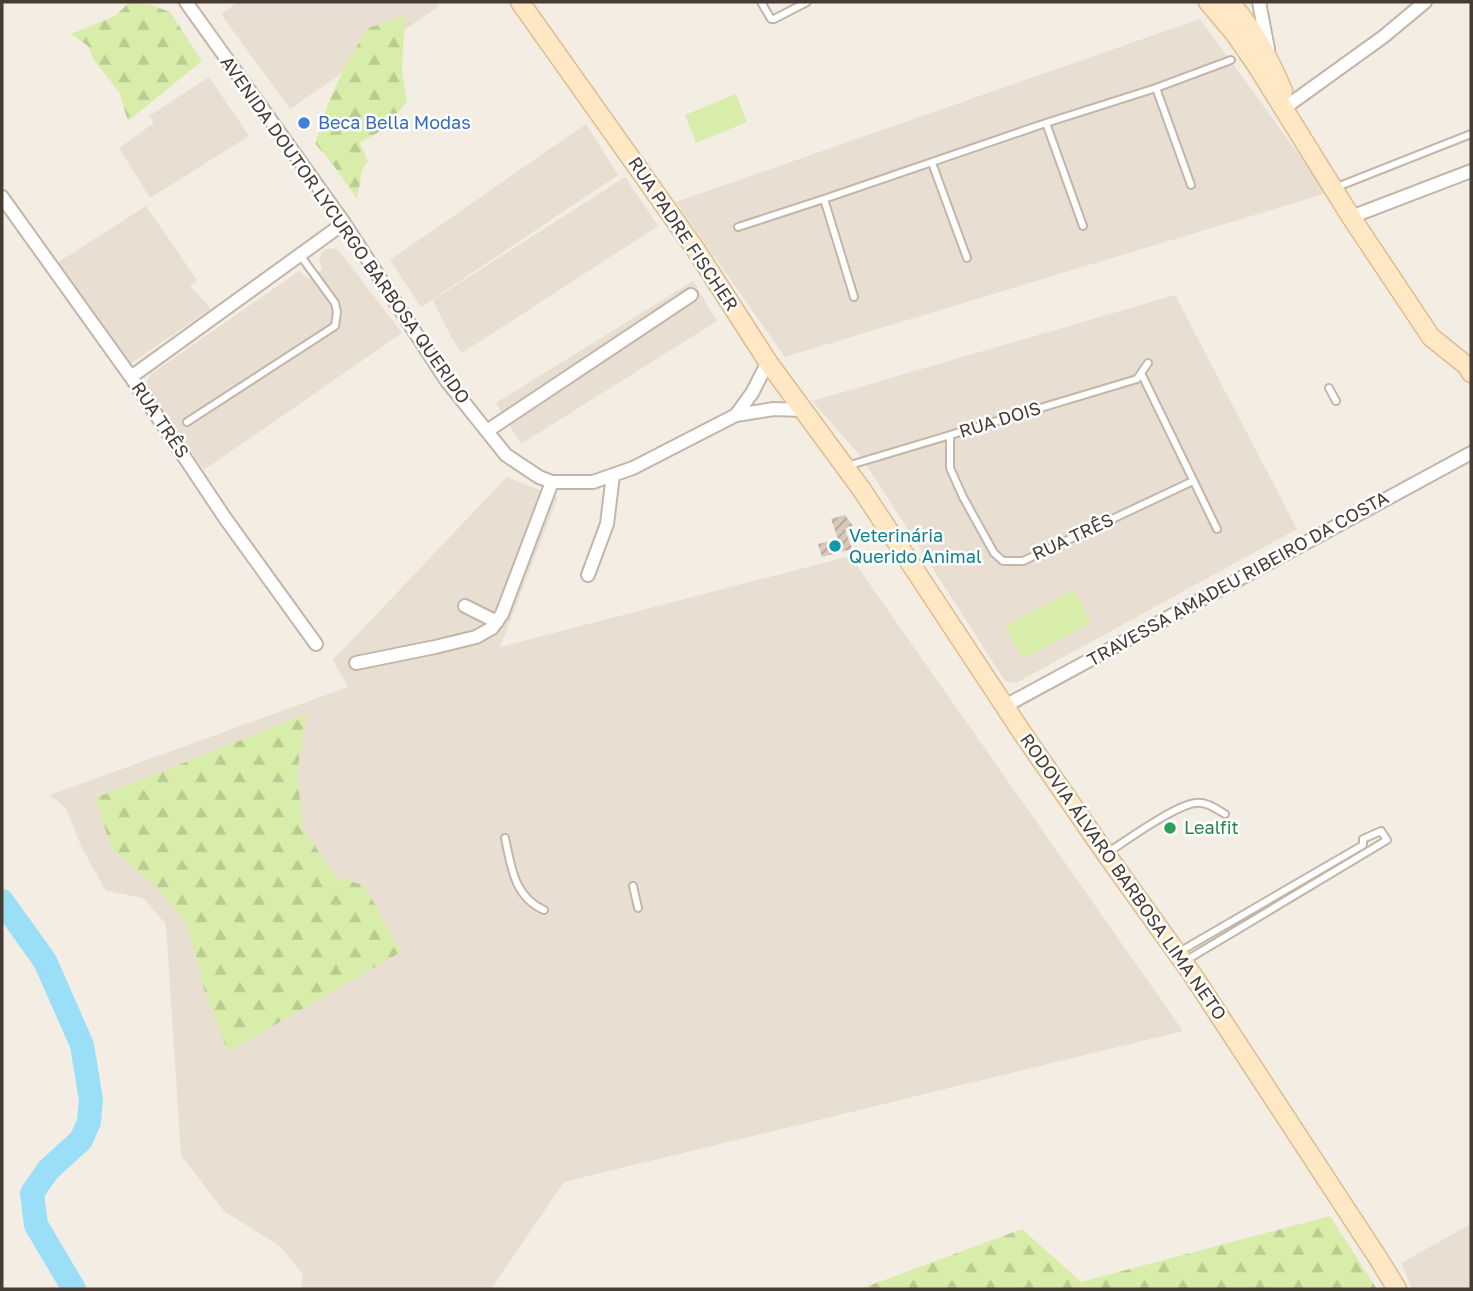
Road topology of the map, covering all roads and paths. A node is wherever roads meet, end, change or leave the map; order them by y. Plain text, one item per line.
1 (186, 2) edge
2 (520, 2) edge
3 (761, 2) edge
4 (807, 2) edge
5 (1208, 2) edge
6 (1230, 2) edge
7 (1259, 2) edge
8 (1425, 2) edge
9 (1231, 60) dead end
10 (1270, 60) junction
11 (1156, 88) junction
12 (1289, 112) junction
13 (1045, 123) junction
14 (1471, 134) edge
15 (932, 163) junction
16 (1471, 172) edge
17 (1191, 185) dead end
18 (1334, 188) junction
19 (2, 197) edge
20 (824, 199) junction
21 (1352, 217) junction
22 (344, 223) junction
23 (1083, 226) dead end
24 (738, 227) dead end
25 (300, 255) junction
26 (967, 258) dead end
27 (691, 295) dead end
28 (853, 297) dead end
29 (768, 362) junction
30 (1148, 363) dead end
31 (1470, 368) edge
32 (1141, 373) junction
33 (131, 377) junction
34 (1329, 388) dead end
35 (1336, 401) dead end
36 (803, 410) junction
37 (736, 415) junction
38 (187, 422) dead end
39 (487, 431) junction
40 (950, 435) junction
41 (1471, 453) edge
42 (845, 467) junction
43 (613, 475) junction
44 (1193, 481) junction
45 (552, 482) junction
46 (1217, 529) dead end
47 (588, 575) dead end
48 (465, 606) dead end
49 (497, 622) junction
50 (316, 644) dead end
51 (356, 663) dead end
52 (1005, 706) junction
53 (1226, 814) dead end
54 (505, 838) dead end
55 (1106, 854) junction
56 (633, 887) dead end
57 (638, 908) dead end
58 (544, 909) dead end
59 (1180, 958) junction
60 (1396, 1289) edge

1 - 22 street, AVENIDA DOUTOR LYCURGO BARBOSA QUERIDO
2 - 29 main road, RUA PADRE FISCHER
3 - 4 lane
5 - 12 main road
6 - 10 main road
7 - 10 street
8 - 12 street
9 - 11 lane
10 - 12 main road
11 - 13 lane
11 - 17 lane
12 - 18 main road
13 - 15 lane
13 - 23 lane
14 - 18 lane
15 - 20 lane
15 - 26 lane
16 - 21 street
18 - 21 main road
19 - 33 street, RUA TRÊS
20 - 24 lane
20 - 28 lane
21 - 31 main road
22 - 25 street
22 - 39 street, AVENIDA DOUTOR LYCURGO BARBOSA QUERIDO
25 - 33 street
25 - 38 lane
27 - 39 street
29 - 36 main road, RUA PADRE FISCHER
29 - 37 street
30 - 32 lane
32 - 40 lane, RUA DOIS
32 - 44 lane
33 - 50 street, RUA TRÊS
34 - 35 lane
36 - 37 street
36 - 42 main road, RUA PADRE FISCHER
37 - 43 street, AVENIDA DOUTOR LYCURGO BARBOSA QUERIDO
39 - 45 street, AVENIDA DOUTOR LYCURGO BARBOSA QUERIDO
40 - 42 lane, RUA DOIS
40 - 44 lane, RUA TRÊS
41 - 52 street, TRAVESSA AMADEU RIBEIRO DA COSTA
42 - 52 main road, RODOVIA ÁLVARO BARBOSA LIMA NETO
43 - 45 street, AVENIDA DOUTOR LYCURGO BARBOSA QUERIDO
43 - 47 street
44 - 46 lane
45 - 49 street
48 - 49 street
49 - 51 street
52 - 55 main road, RODOVIA ÁLVARO BARBOSA LIMA NETO
53 - 55 lane
54 - 58 lane
55 - 59 main road, RODOVIA ÁLVARO BARBOSA LIMA NETO
56 - 57 lane
59 - 59 lane
59 - 60 main road, RODOVIA ÁLVARO BARBOSA LIMA NETO

